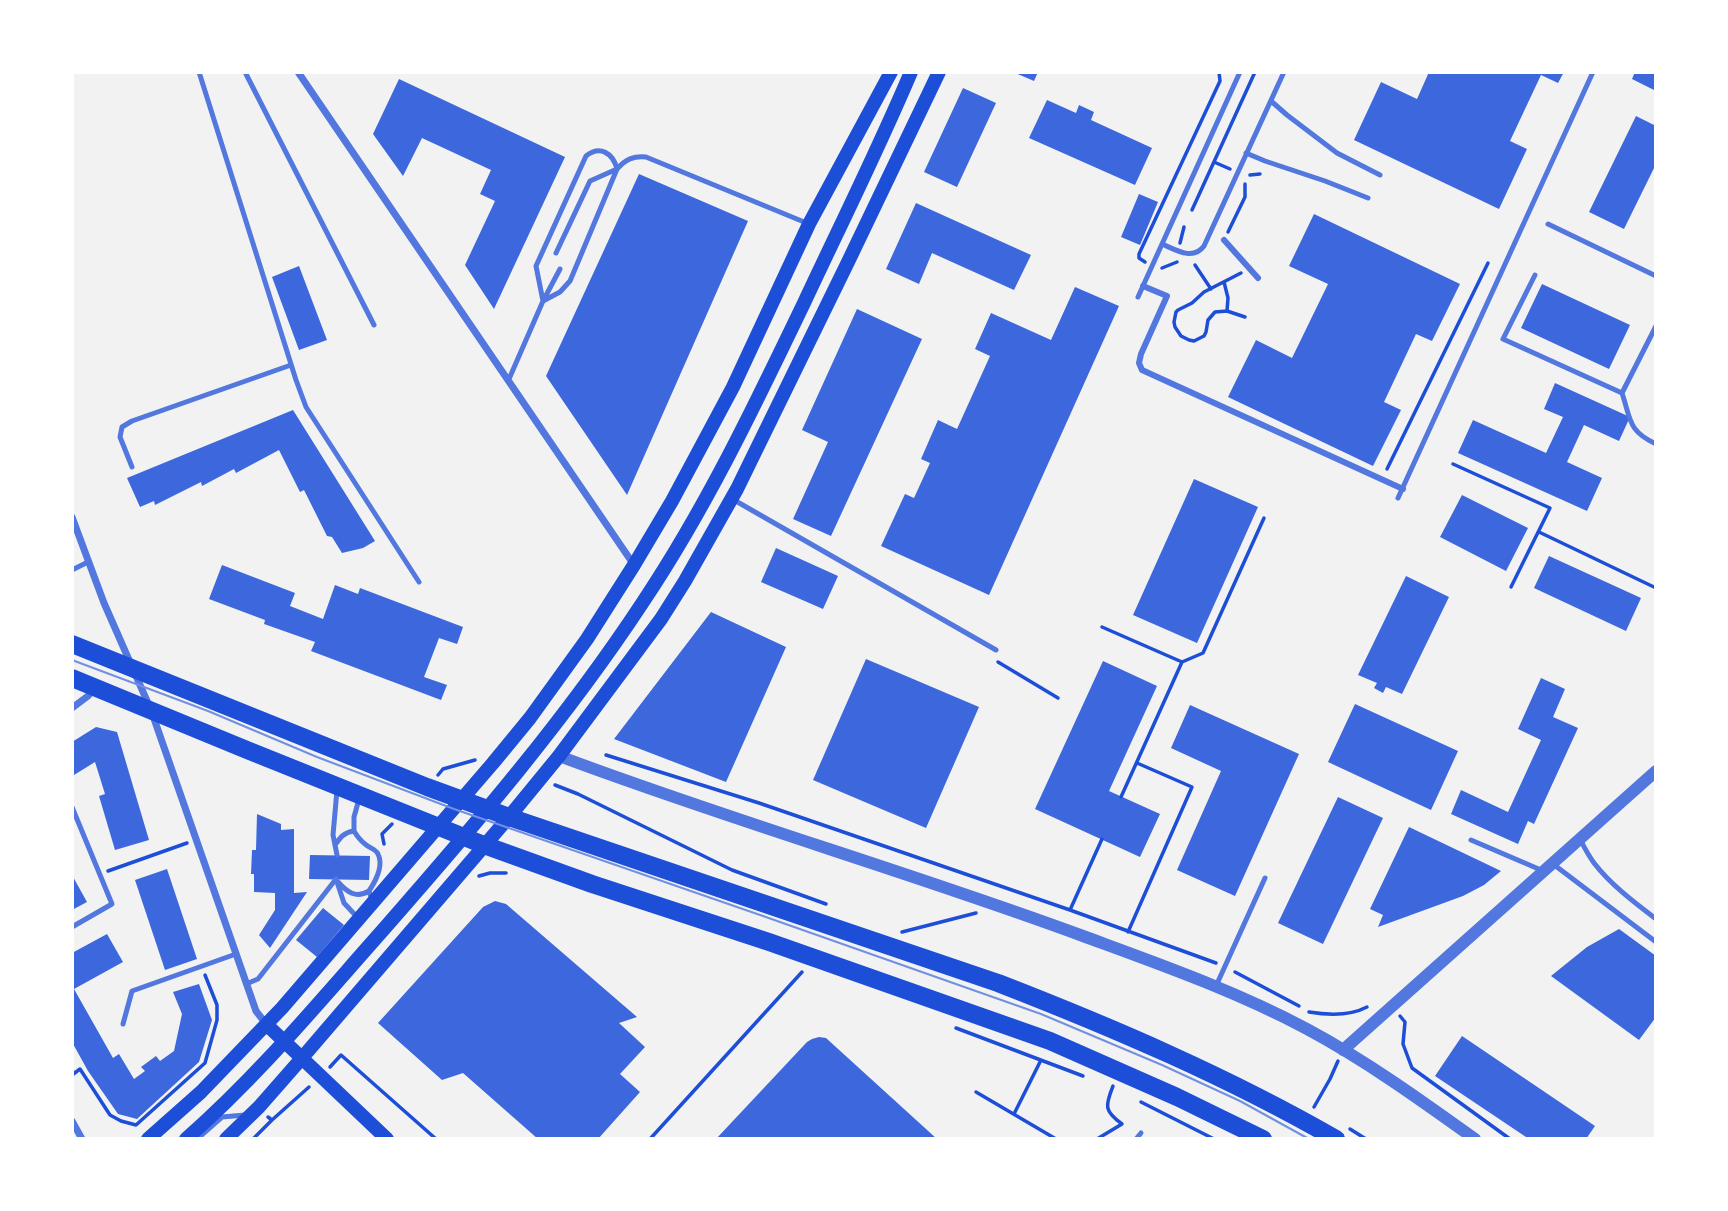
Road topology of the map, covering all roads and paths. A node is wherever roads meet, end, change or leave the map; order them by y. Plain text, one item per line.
1 (198, 72) edge
2 (245, 72) edge
3 (298, 72) edge
4 (891, 72) edge
5 (911, 72) edge
6 (920, 72) edge
7 (939, 72) edge
8 (1240, 72) edge
9 (1255, 72) edge
10 (1284, 72) edge
11 (1593, 72) edge
12 (1271, 101) junction
13 (887, 129) junction
14 (1246, 153) junction
15 (617, 169) junction
16 (1380, 175) dead end
17 (1368, 198) dead end
18 (809, 224) junction
19 (1548, 224) dead end
20 (1224, 240) dead end
21 (1162, 244) junction
22 (1179, 251) junction
23 (556, 253) dead end
24 (1488, 263) dead end
25 (1194, 264) dead end
26 (1249, 268) junction
27 (560, 269) dead end
28 (1535, 275) dead end
29 (1656, 276) edge
30 (1258, 278) dead end
31 (1224, 282) junction
32 (1143, 286) junction
33 (1211, 289) junction
34 (1138, 298) dead end
35 (544, 301) junction
36 (1227, 311) junction
37 (1245, 317) dead end
38 (373, 325) dead end
39 (1656, 326) edge
40 (291, 365) junction
41 (509, 379) junction
42 (1622, 393) junction
43 (1656, 444) edge
44 (1453, 464) dead end
45 (132, 467) dead end
46 (1382, 480) junction
47 (1403, 489) junction
48 (1398, 498) dead end
49 (731, 499) junction
50 (72, 517) edge
51 (1265, 518) dead end
52 (1539, 532) junction
53 (88, 562) junction
54 (634, 565) junction
55 (72, 570) edge
56 (419, 582) dead end
57 (1511, 587) dead end
58 (1656, 588) edge
59 (1102, 626) dead end
60 (72, 644) edge
61 (996, 650) joint
62 (1182, 662) junction
63 (133, 668) junction
64 (72, 678) edge
65 (96, 687) junction
66 (1058, 698) dead end
67 (72, 708) edge
68 (151, 710) junction
69 (559, 755) junction
70 (1137, 763) junction
71 (1656, 771) edge
72 (337, 786) junction
73 (360, 795) junction
74 (1121, 797) dead end
75 (462, 800) junction
76 (72, 807) edge
77 (509, 817) junction
78 (439, 827) junction
79 (354, 831) junction
80 (1102, 839) dead end
81 (1580, 839) junction
82 (196, 840) junction
83 (1471, 840) dead end
84 (335, 845) junction
85 (484, 845) junction
86 (337, 855) dead end
87 (1549, 868) junction
88 (100, 874) junction
89 (1265, 878) dead end
90 (336, 879) junction
91 (372, 897) junction
92 (1001, 906) junction
93 (360, 919) junction
94 (1656, 919) edge
95 (72, 927) edge
96 (1062, 928) junction
97 (873, 940) junction
98 (1656, 942) edge
99 (1120, 950) junction
100 (236, 954) junction
101 (814, 958) junction
102 (202, 967) junction
103 (246, 985) junction
104 (1216, 986) junction
105 (123, 1024) dead end
106 (946, 1024) dead end
107 (267, 1025) junction
108 (1050, 1041) junction
109 (1343, 1050) junction
110 (302, 1058) junction
111 (1040, 1061) junction
112 (1119, 1071) junction
113 (72, 1075) edge
114 (321, 1076) junction
115 (1088, 1078) dead end
116 (1330, 1079) dead end
117 (976, 1092) dead end
118 (1135, 1099) dead end
119 (1314, 1107) dead end
120 (253, 1114) junction
121 (1014, 1114) junction
122 (72, 1121) edge
123 (272, 1121) dead end
124 (1141, 1133) dead end
125 (232, 1137) edge
126 (82, 1139) edge
127 (148, 1139) edge
128 (186, 1139) edge
129 (197, 1139) edge
130 (253, 1139) edge
131 (387, 1139) edge
132 (436, 1139) edge
133 (650, 1139) edge
134 (1056, 1139) edge
135 (1097, 1139) edge
136 (1136, 1139) edge
137 (1214, 1139) edge
138 (1263, 1139) edge
139 (1336, 1139) edge
140 (1475, 1139) edge

1 - 40 lane
2 - 38 lane
3 - 41 street
4 - 18 main road
5 - 13 main road
6 - 13 main road
7 - 49 main road
8 - 21 lane
9 - 22 path
10 - 12 lane
11 - 47 lane
12 - 14 lane
12 - 16 lane
13 - 128 main road
14 - 17 lane
14 - 22 lane
15 - 18 lane
15 - 23 lane
15 - 35 lane
15 - 35 lane
18 - 54 main road
19 - 29 lane
20 - 26 street
21 - 22 lane
21 - 32 lane
24 - 46 path
25 - 33 path
26 - 30 street
26 - 31 path
27 - 35 lane
28 - 42 lane
31 - 33 path
31 - 36 path
32 - 34 lane
32 - 46 street
33 - 36 path
35 - 41 lane
36 - 37 path
39 - 42 lane
40 - 45 lane
40 - 56 lane
41 - 54 street
42 - 43 lane
44 - 52 path
46 - 47 street
47 - 48 lane
49 - 61 lane
49 - 69 main road
50 - 53 street
51 - 62 path
52 - 57 path
52 - 58 path
53 - 55 lane
53 - 63 street
54 - 75 main road
59 - 62 path
60 - 63 main road
61 - 66 path
62 - 70 path
63 - 68 street
63 - 75 main road
64 - 65 main road
65 - 67 street
65 - 68 main road
68 - 72 main road
68 - 82 street
69 - 77 main road
69 - 92 street
70 - 74 path
70 - 99 path
71 - 81 street
72 - 73 main road
72 - 84 lane
73 - 78 main road
73 - 79 lane
75 - 77 main road
75 - 78 main road
76 - 88 lane
77 - 85 main road
77 - 97 main road
78 - 85 main road
78 - 91 main road
79 - 84 lane
79 - 91 lane
80 - 96 path
81 - 87 street
81 - 94 lane
82 - 88 path
82 - 100 street
83 - 87 lane
84 - 86 lane
85 - 101 main road
85 - 110 main road
87 - 98 lane
87 - 109 street
88 - 95 lane
89 - 104 lane
90 - 91 lane
90 - 93 lane
90 - 103 lane
91 - 93 main road
92 - 96 street
92 - 97 path
93 - 107 main road
96 - 99 street
97 - 139 main road
99 - 104 street
100 - 102 lane
100 - 103 street
101 - 108 main road
101 - 133 path
102 - 105 lane
102 - 113 path
103 - 107 street
104 - 109 street
106 - 111 path
107 - 110 main road
107 - 127 main road
108 - 111 path
108 - 112 main road
109 - 140 street
110 - 114 main road
110 - 120 main road
111 - 115 path
111 - 121 path
112 - 135 path
112 - 138 main road
114 - 131 main road
114 - 132 path
116 - 119 path
117 - 121 path
118 - 137 path
120 - 125 main road
120 - 129 lane
121 - 134 path
122 - 126 street
123 - 130 path
124 - 136 lane

